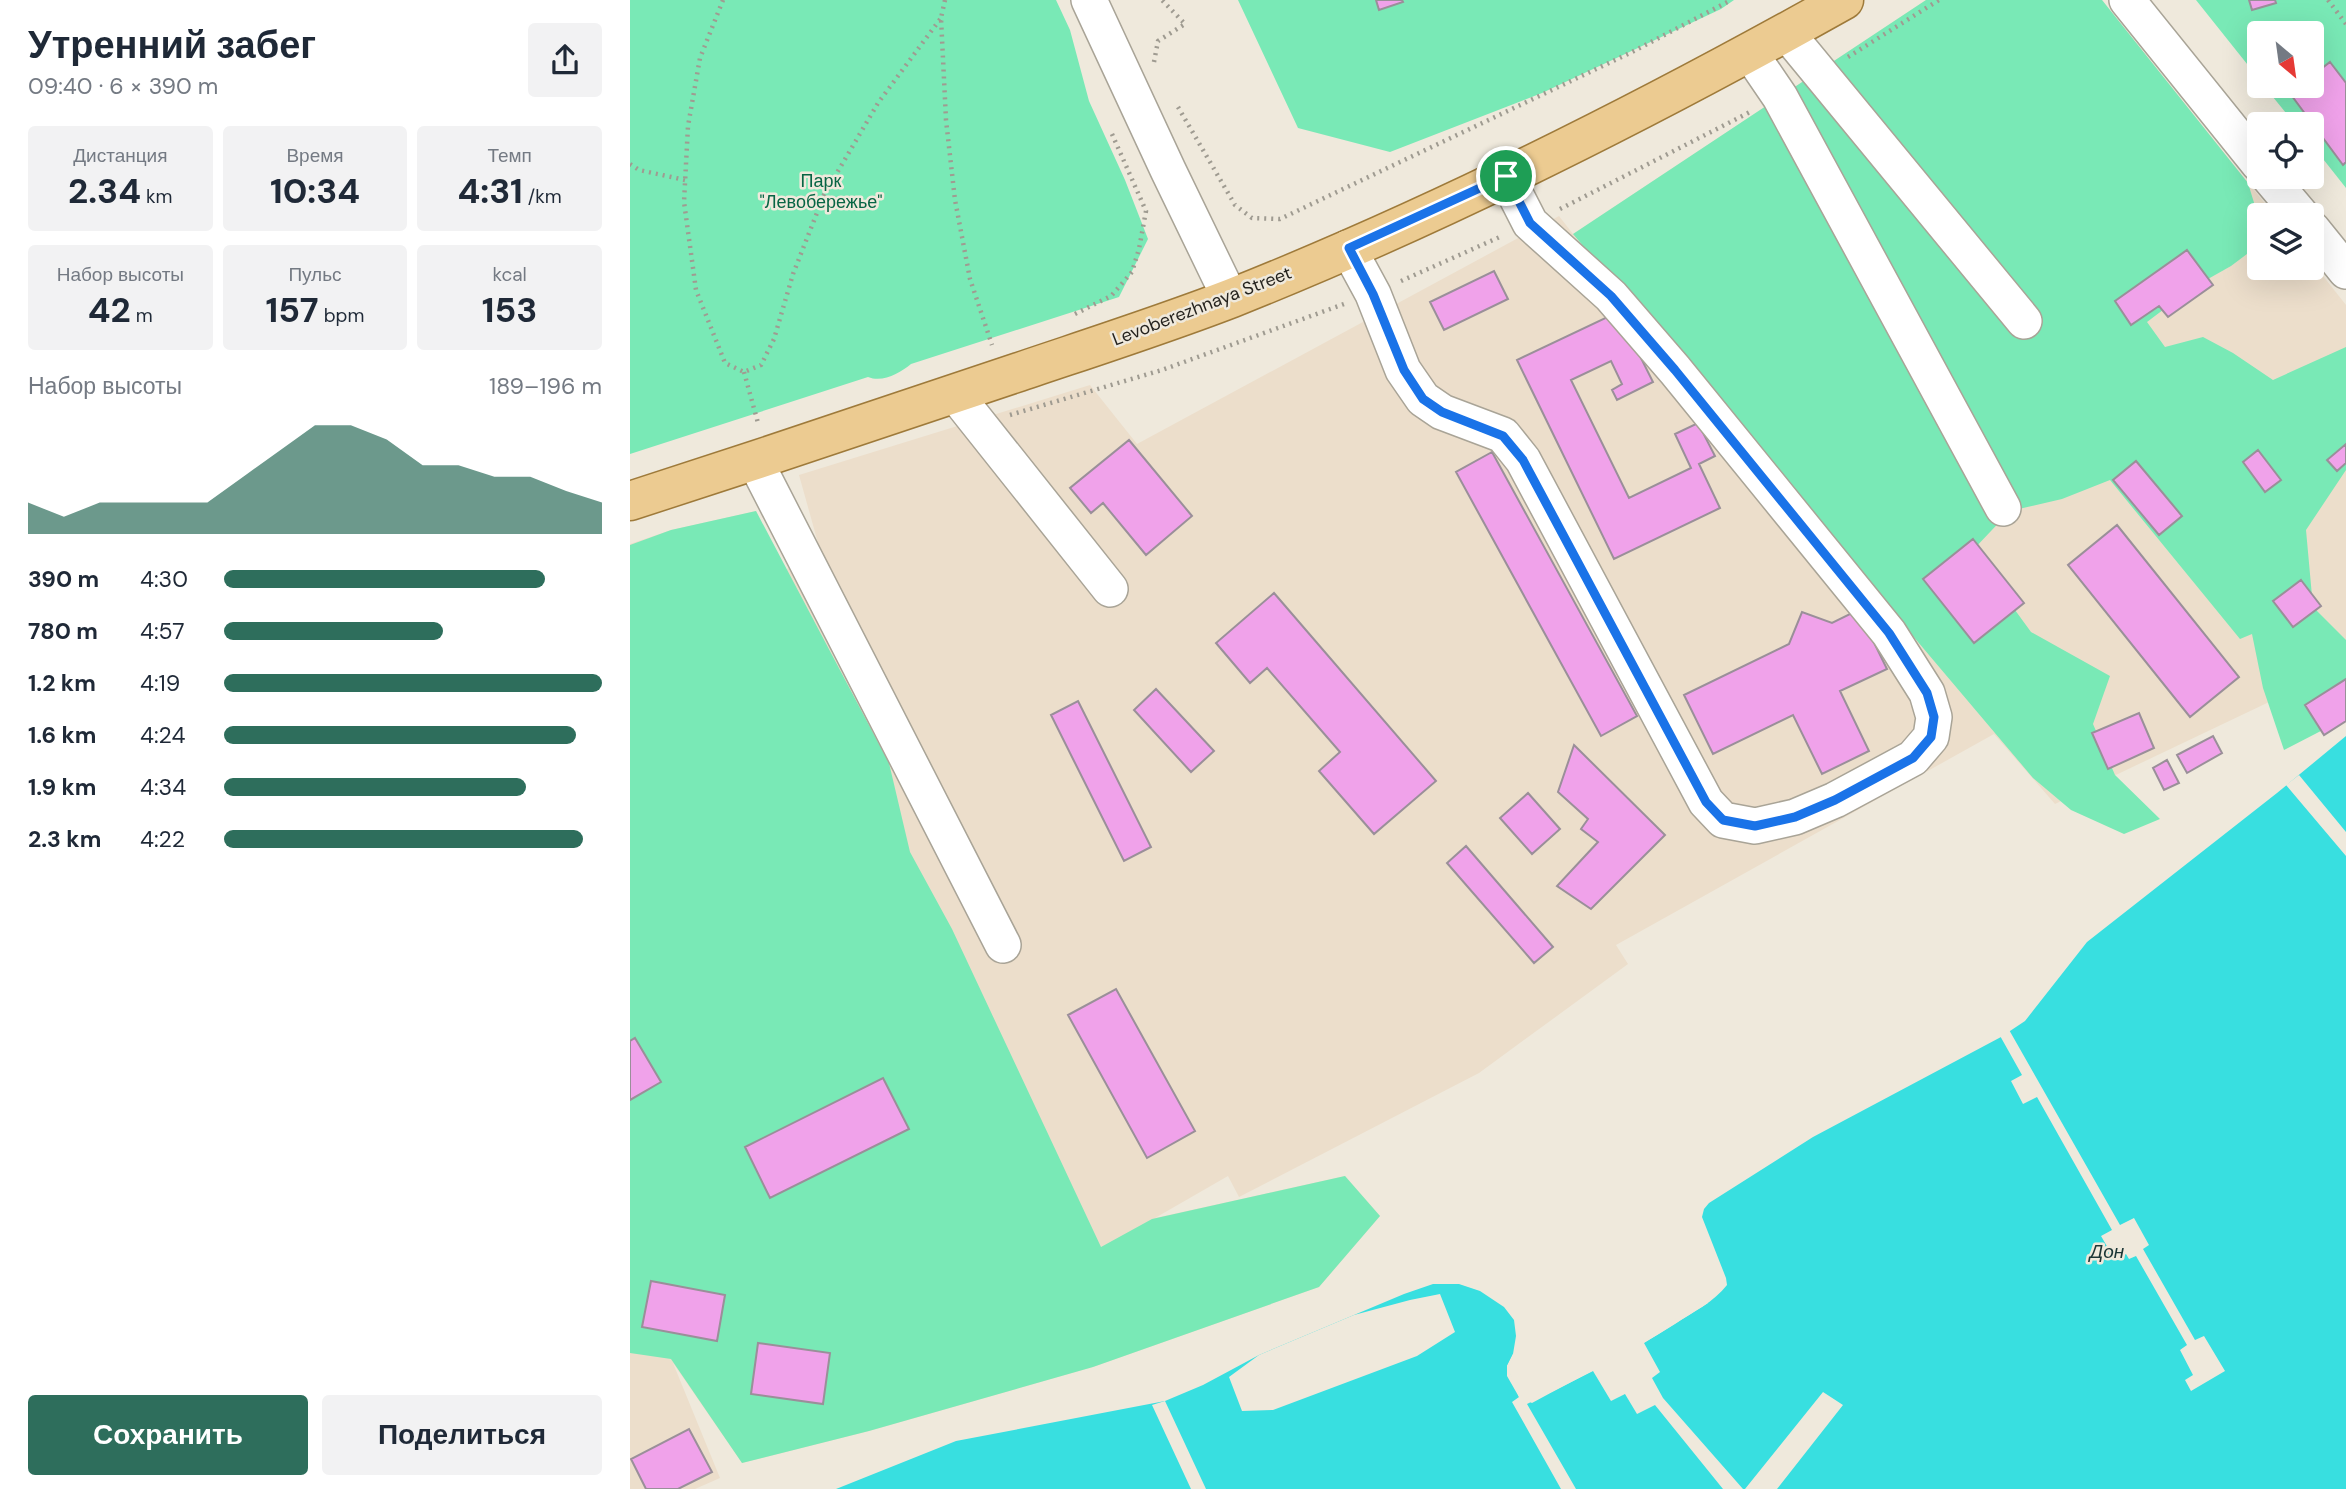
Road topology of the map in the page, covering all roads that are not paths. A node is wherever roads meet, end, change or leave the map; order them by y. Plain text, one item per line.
1 (1844, 0) edge
2 (2126, 0) edge
3 (1090, 1) edge
4 (1786, 32) junction
5 (1750, 53) junction
6 (2247, 149) edge
7 (1506, 176) junction
8 (2279, 189) edge
9 (2291, 203) edge
10 (2324, 244) edge
11 (1349, 248) junction
12 (2346, 271) edge
13 (1230, 298) junction
14 (2024, 321) dead end
15 (955, 394) junction
16 (755, 461) junction
17 (630, 501) edge
18 (2003, 508) dead end
19 (1110, 589) dead end
20 (1003, 945) dead end

1 - 4 main road, Levoberezhnaya Street
2 - 6 street
3 - 13 street
4 - 5 main road, Levoberezhnaya Street
4 - 14 street
5 - 7 main road, Levoberezhnaya Street
5 - 18 street
7 - 11 main road, Levoberezhnaya Street
7 - 11 street
8 - 9 street
10 - 12 street
11 - 13 main road, Levoberezhnaya Street
13 - 15 main road, Levoberezhnaya Street
15 - 16 main road, Levoberezhnaya Street
15 - 19 street
16 - 17 main road, Levoberezhnaya Street
16 - 20 street

